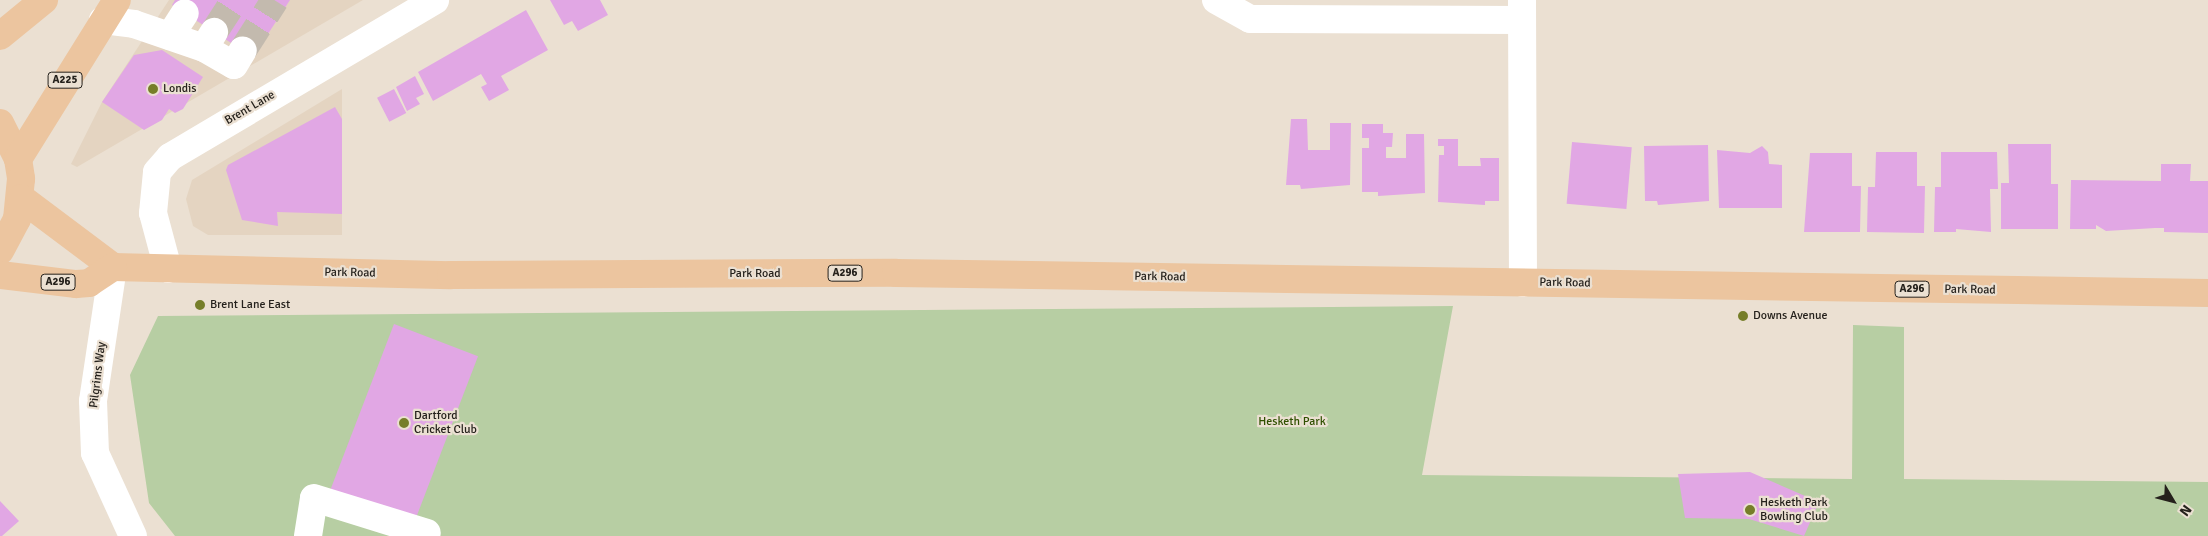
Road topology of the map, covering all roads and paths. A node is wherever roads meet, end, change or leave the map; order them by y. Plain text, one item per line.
1 (44, 0) edge
2 (435, 0) edge
3 (1216, 0) edge
4 (112, 6) edge
5 (1522, 10) edge
6 (185, 13) dead end
7 (0, 36) edge
8 (170, 36) junction
9 (243, 50) tunnel mouth
10 (0, 123) edge
11 (18, 160) junction
12 (21, 198) junction
13 (0, 251) edge
14 (113, 267) junction
15 (168, 269) junction
16 (0, 274) edge
17 (1523, 283) junction
18 (2208, 293) edge
19 (427, 533) dead end
20 (133, 536) edge
21 (308, 536) edge

1 - 7 main road
2 - 15 street, Brent Lane
3 - 5 street
4 - 8 street
4 - 11 main road, A225
5 - 17 street
6 - 8 street
8 - 9 street
10 - 11 main road
11 - 12 main road
12 - 13 main road
12 - 14 main road
14 - 15 main road, Park Road / A296
14 - 16 main road, A296
14 - 20 street, Pilgrims Way
15 - 17 main road, Park Road / A296
17 - 18 main road, Park Road / A296
19 - 21 street

